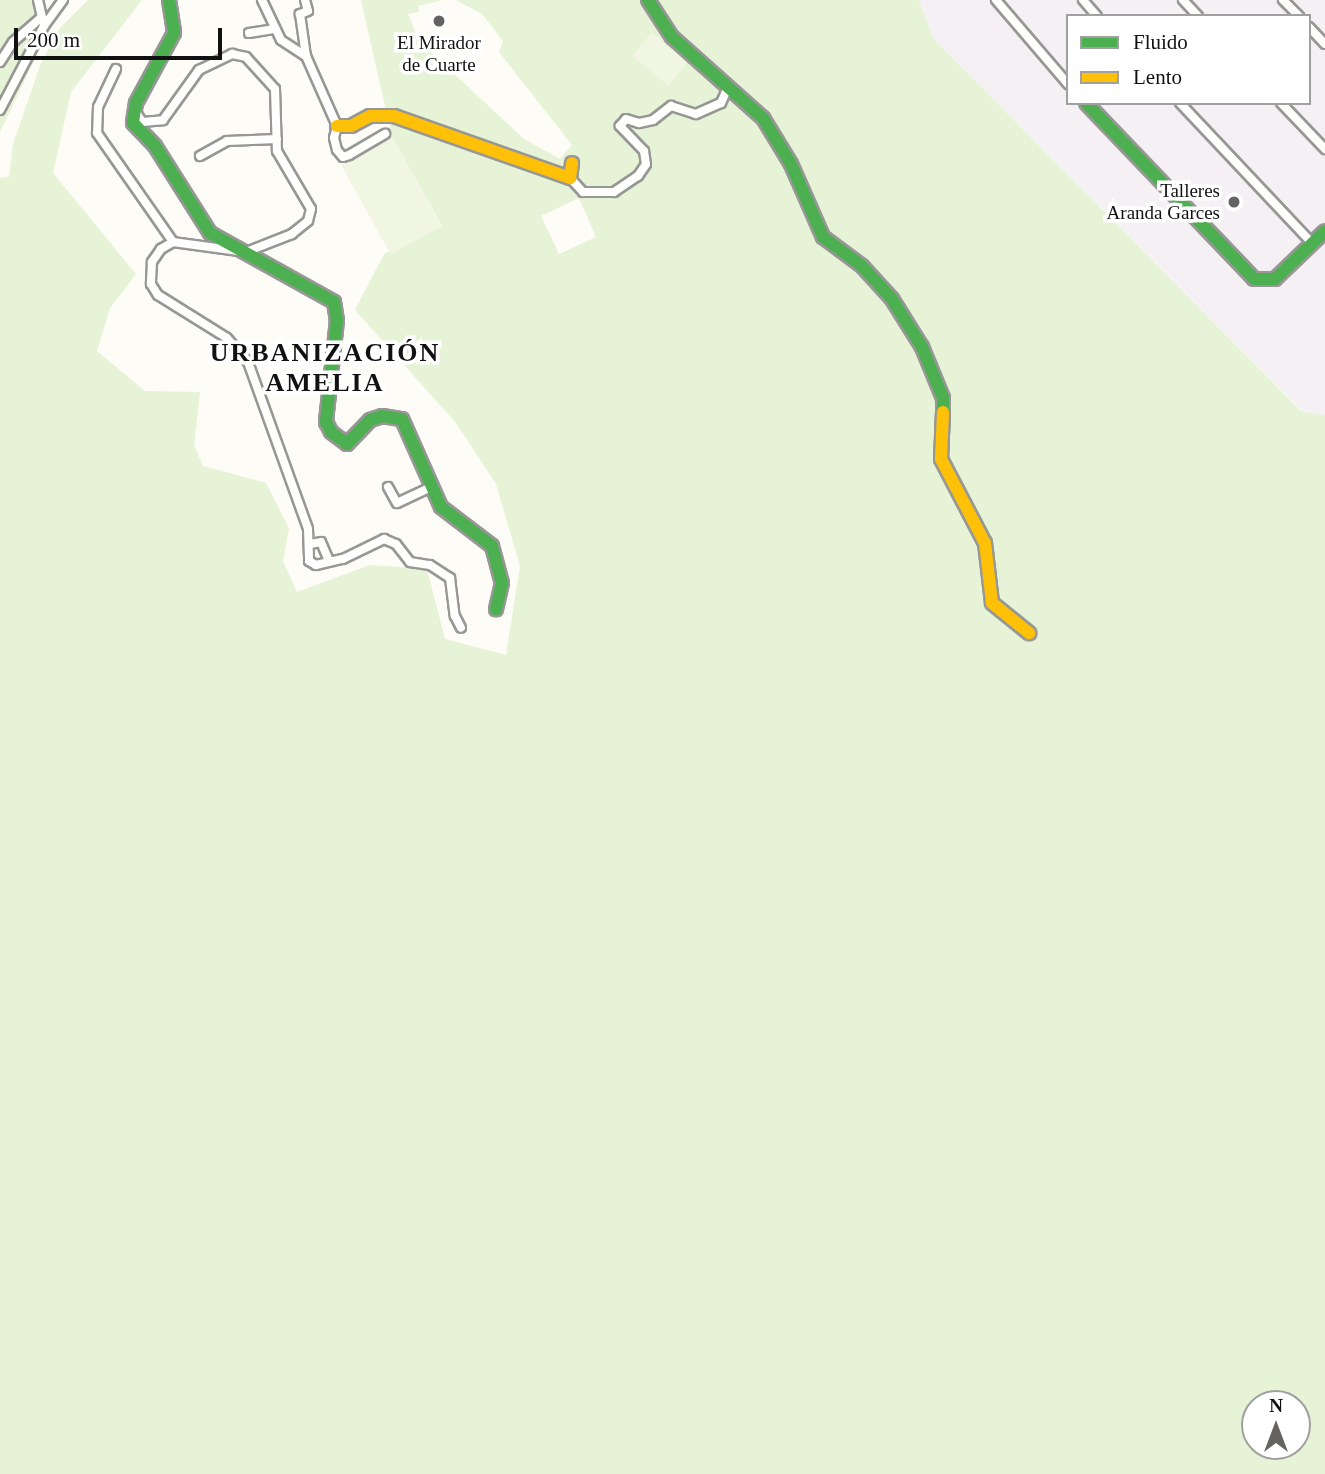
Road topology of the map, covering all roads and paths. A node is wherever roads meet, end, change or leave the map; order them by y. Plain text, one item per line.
1 (38, 0) edge
2 (63, 0) edge
3 (170, 0) edge
4 (262, 0) edge
5 (305, 0) edge
6 (648, 0) edge
7 (996, 0) edge
8 (1083, 0) edge
9 (1182, 0) edge
10 (1283, 0) edge
11 (1095, 14) edge
12 (1196, 14) edge
13 (1296, 14) edge
14 (43, 22) junction
15 (274, 29) junction
16 (1311, 29) edge
17 (249, 33) dead end
18 (1325, 44) edge
19 (306, 56) junction
20 (0, 62) edge
21 (116, 69) dead end
22 (1066, 82) edge
23 (728, 87) junction
24 (136, 103) junction
25 (1088, 105) edge
26 (1182, 105) edge
27 (1283, 105) edge
28 (0, 110) edge
29 (337, 126) junction
30 (385, 134) dead end
31 (277, 139) junction
32 (1325, 149) edge
33 (200, 156) dead end
34 (572, 163) dead end
35 (570, 178) junction
36 (1325, 231) edge
37 (173, 242) junction
38 (1312, 243) junction
39 (246, 252) junction
40 (388, 486) dead end
41 (432, 486) junction
42 (310, 544) junction
43 (329, 561) junction
44 (496, 609) dead end
45 (461, 628) dead end
46 (1028, 633) dead end

1 - 14 street
2 - 14 street
3 - 24 street
4 - 15 street
5 - 19 street
6 - 23 street
7 - 22 street
8 - 11 street
9 - 12 street
10 - 13 street
14 - 20 street
14 - 28 street
15 - 17 street
15 - 19 street
16 - 18 street
19 - 29 street
21 - 37 street
23 - 35 street
23 - 46 street
24 - 31 street
24 - 39 street
25 - 38 street
26 - 38 street
27 - 32 street
29 - 30 street
29 - 35 street
31 - 33 street
31 - 39 street
34 - 35 street
36 - 38 street
37 - 39 street
37 - 42 street
39 - 41 street
40 - 41 street
41 - 44 street
42 - 43 street
42 - 43 street
43 - 45 street

